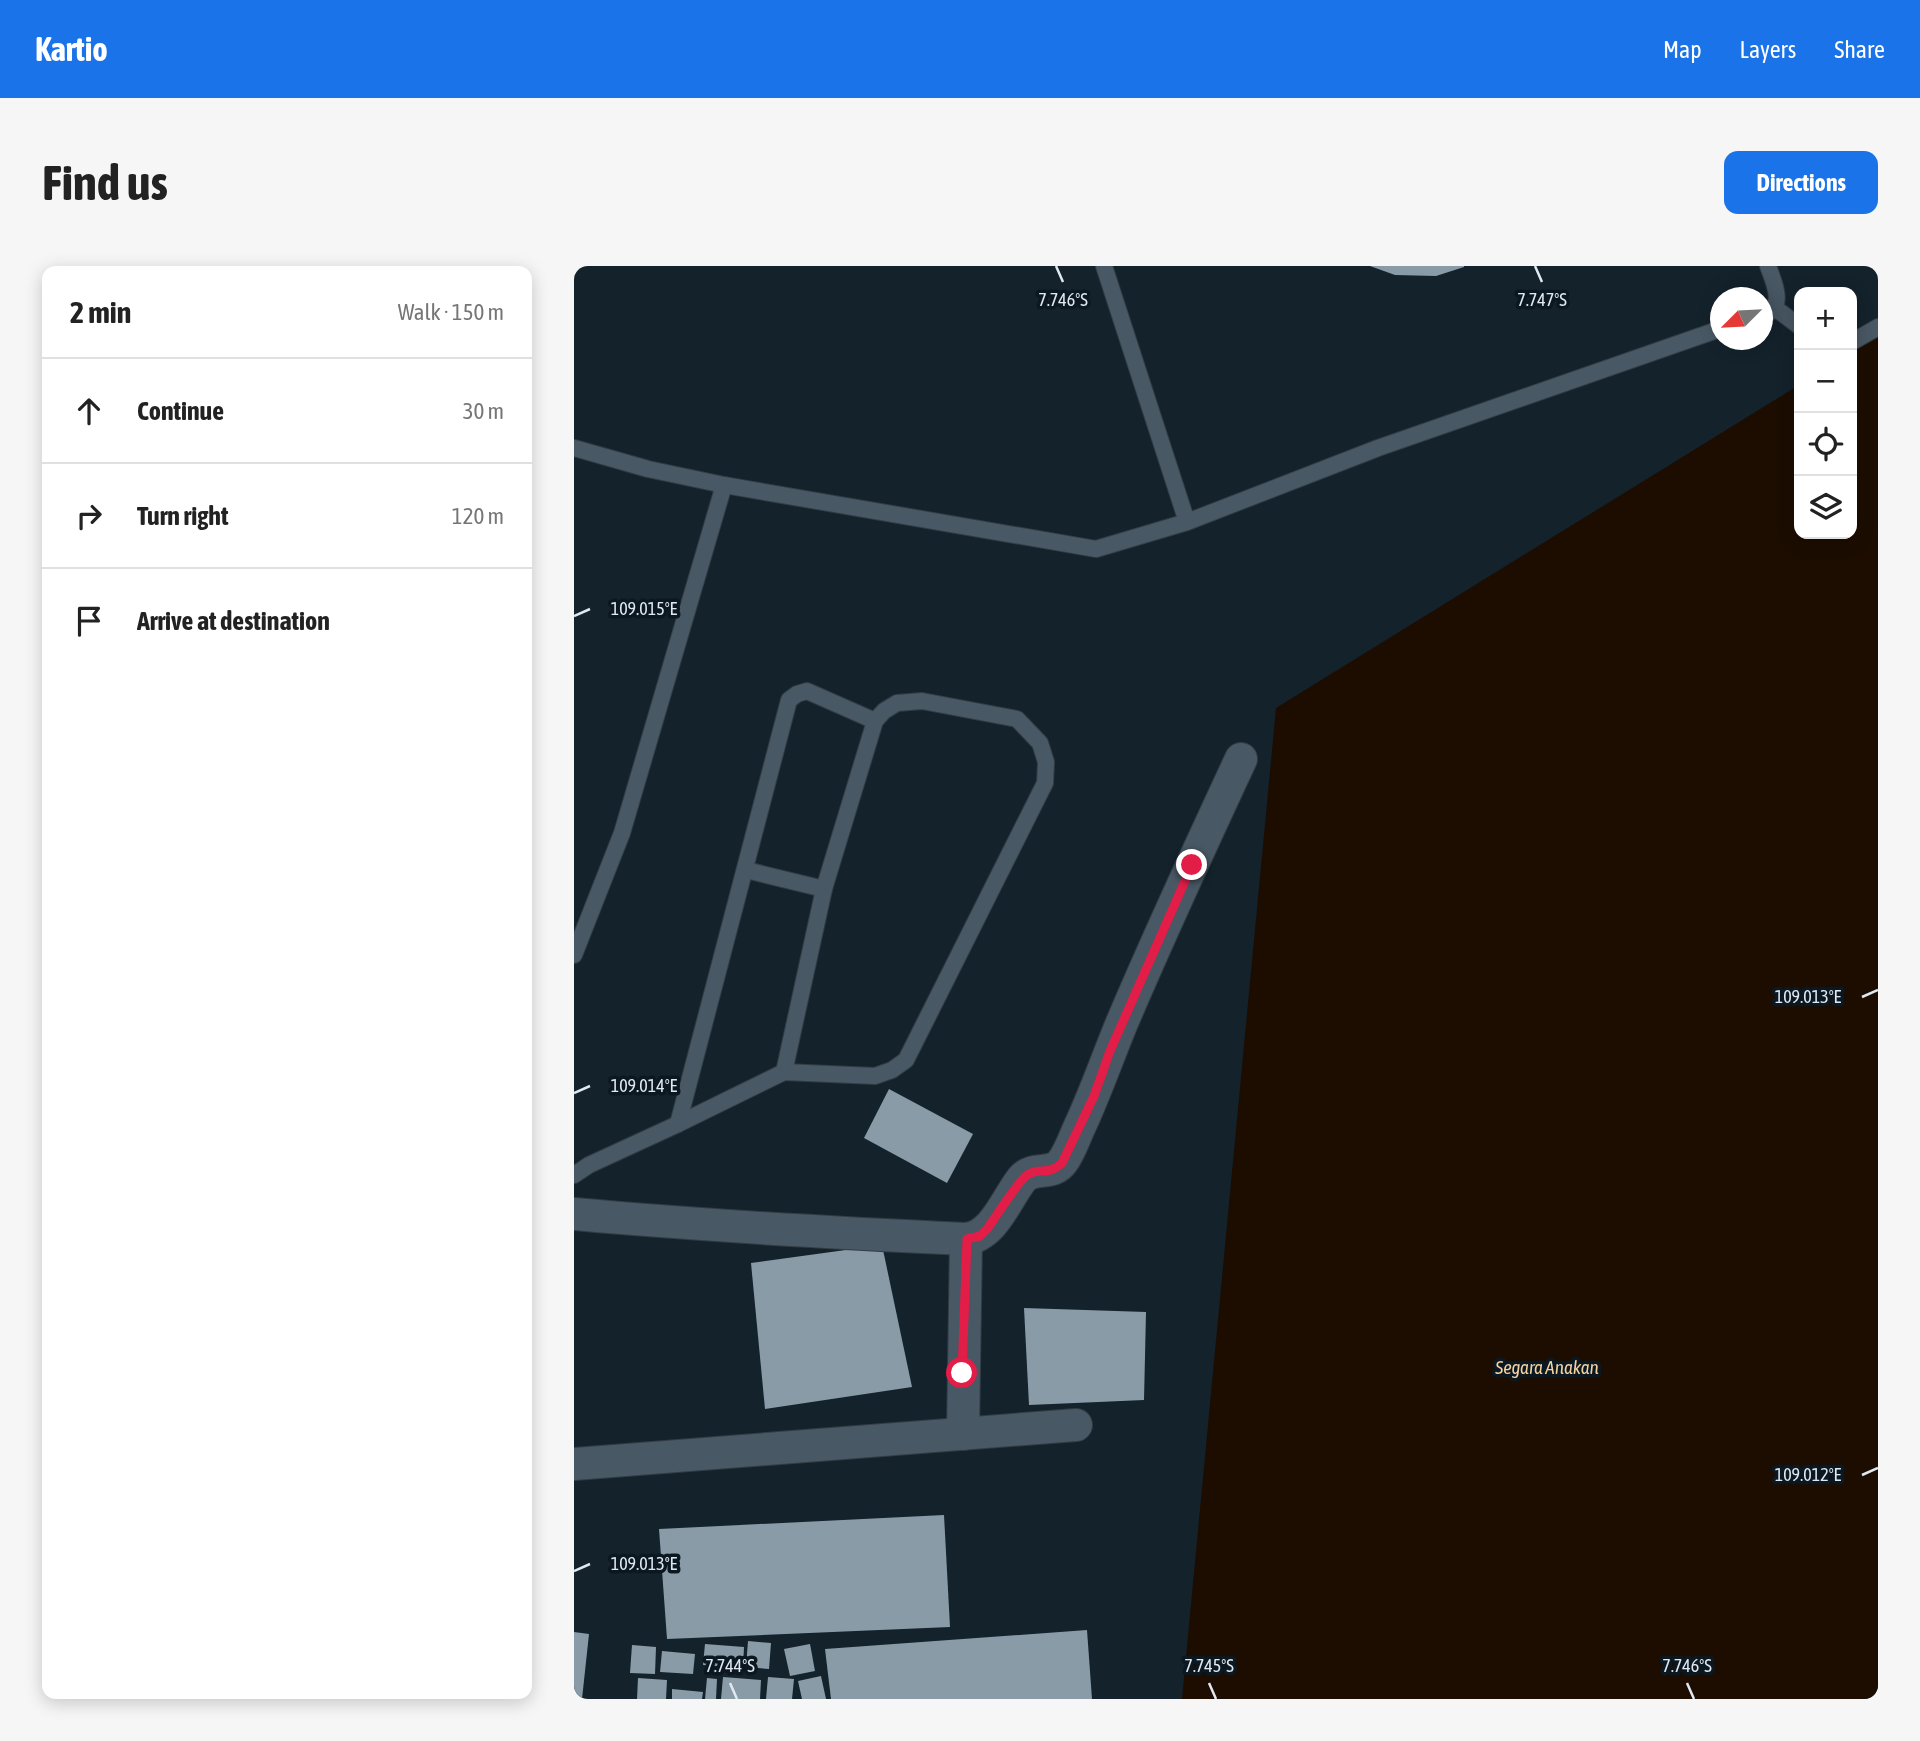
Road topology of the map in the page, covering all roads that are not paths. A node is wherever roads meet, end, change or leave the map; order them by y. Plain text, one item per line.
1 (1104, 266) edge
2 (1768, 266) edge
3 (1773, 304) edge
4 (1773, 314) edge
5 (1794, 324) edge
6 (1878, 327) edge
7 (1710, 332) edge
8 (1857, 339) edge
9 (574, 448) edge
10 (724, 485) junction
11 (1187, 522) junction
12 (875, 721) junction
13 (1241, 759) dead end
14 (746, 870) junction
15 (824, 889) junction
16 (574, 955) edge
17 (784, 1072) junction
18 (678, 1124) junction
19 (574, 1175) edge
20 (574, 1214) edge
21 (967, 1239) junction
22 (1076, 1425) dead end
23 (963, 1434) junction
24 (574, 1464) edge

1 - 11 lane
2 - 3 lane
4 - 5 lane
6 - 8 lane
7 - 11 lane
9 - 10 lane
10 - 11 lane
10 - 16 lane
12 - 14 lane
12 - 15 lane
12 - 17 lane
13 - 21 street
14 - 15 lane
14 - 18 lane
15 - 17 lane
17 - 18 lane
18 - 19 lane
20 - 21 street
21 - 23 street
22 - 23 street
23 - 24 street

